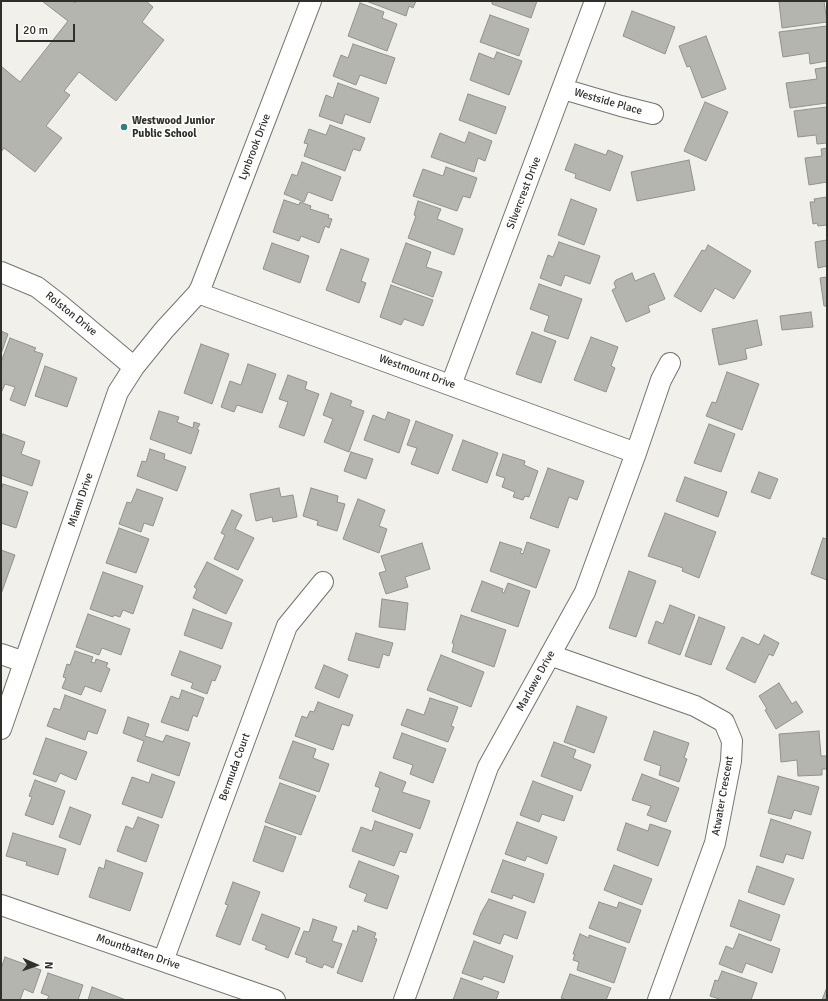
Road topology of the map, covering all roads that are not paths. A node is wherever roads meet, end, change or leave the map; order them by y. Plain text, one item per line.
1 (310, 1) edge
2 (595, 1) edge
3 (563, 89) junction
4 (653, 114) dead end
5 (1, 272) edge
6 (198, 293) junction
7 (670, 362) dead end
8 (134, 367) junction
9 (451, 385) junction
10 (636, 453) junction
11 (323, 582) dead end
12 (1, 654) edge
13 (550, 655) junction
14 (24, 662) junction
15 (1, 729) edge
16 (1, 905) edge
17 (163, 961) junction
18 (275, 1000) edge
19 (404, 1000) edge
20 (658, 1000) edge

1 - 6 street, Lynbrook Drive
2 - 3 street, Silvercrest Drive
3 - 4 street, Westside Place
3 - 9 street, Silvercrest Drive
5 - 8 street, Rolston Drive
6 - 8 street, Miami Drive
6 - 9 street, Westmount Drive
7 - 10 street, Marlowe Drive
8 - 14 street, Miami Drive
9 - 10 street, Westmount Drive
10 - 13 street, Marlowe Drive
11 - 17 street, Bermuda Court
12 - 14 street
13 - 19 street, Marlowe Drive
13 - 20 street, Atwater Crescent
14 - 15 street, Miami Drive
16 - 17 street, Mountbatten Drive
17 - 18 street, Mountbatten Drive

